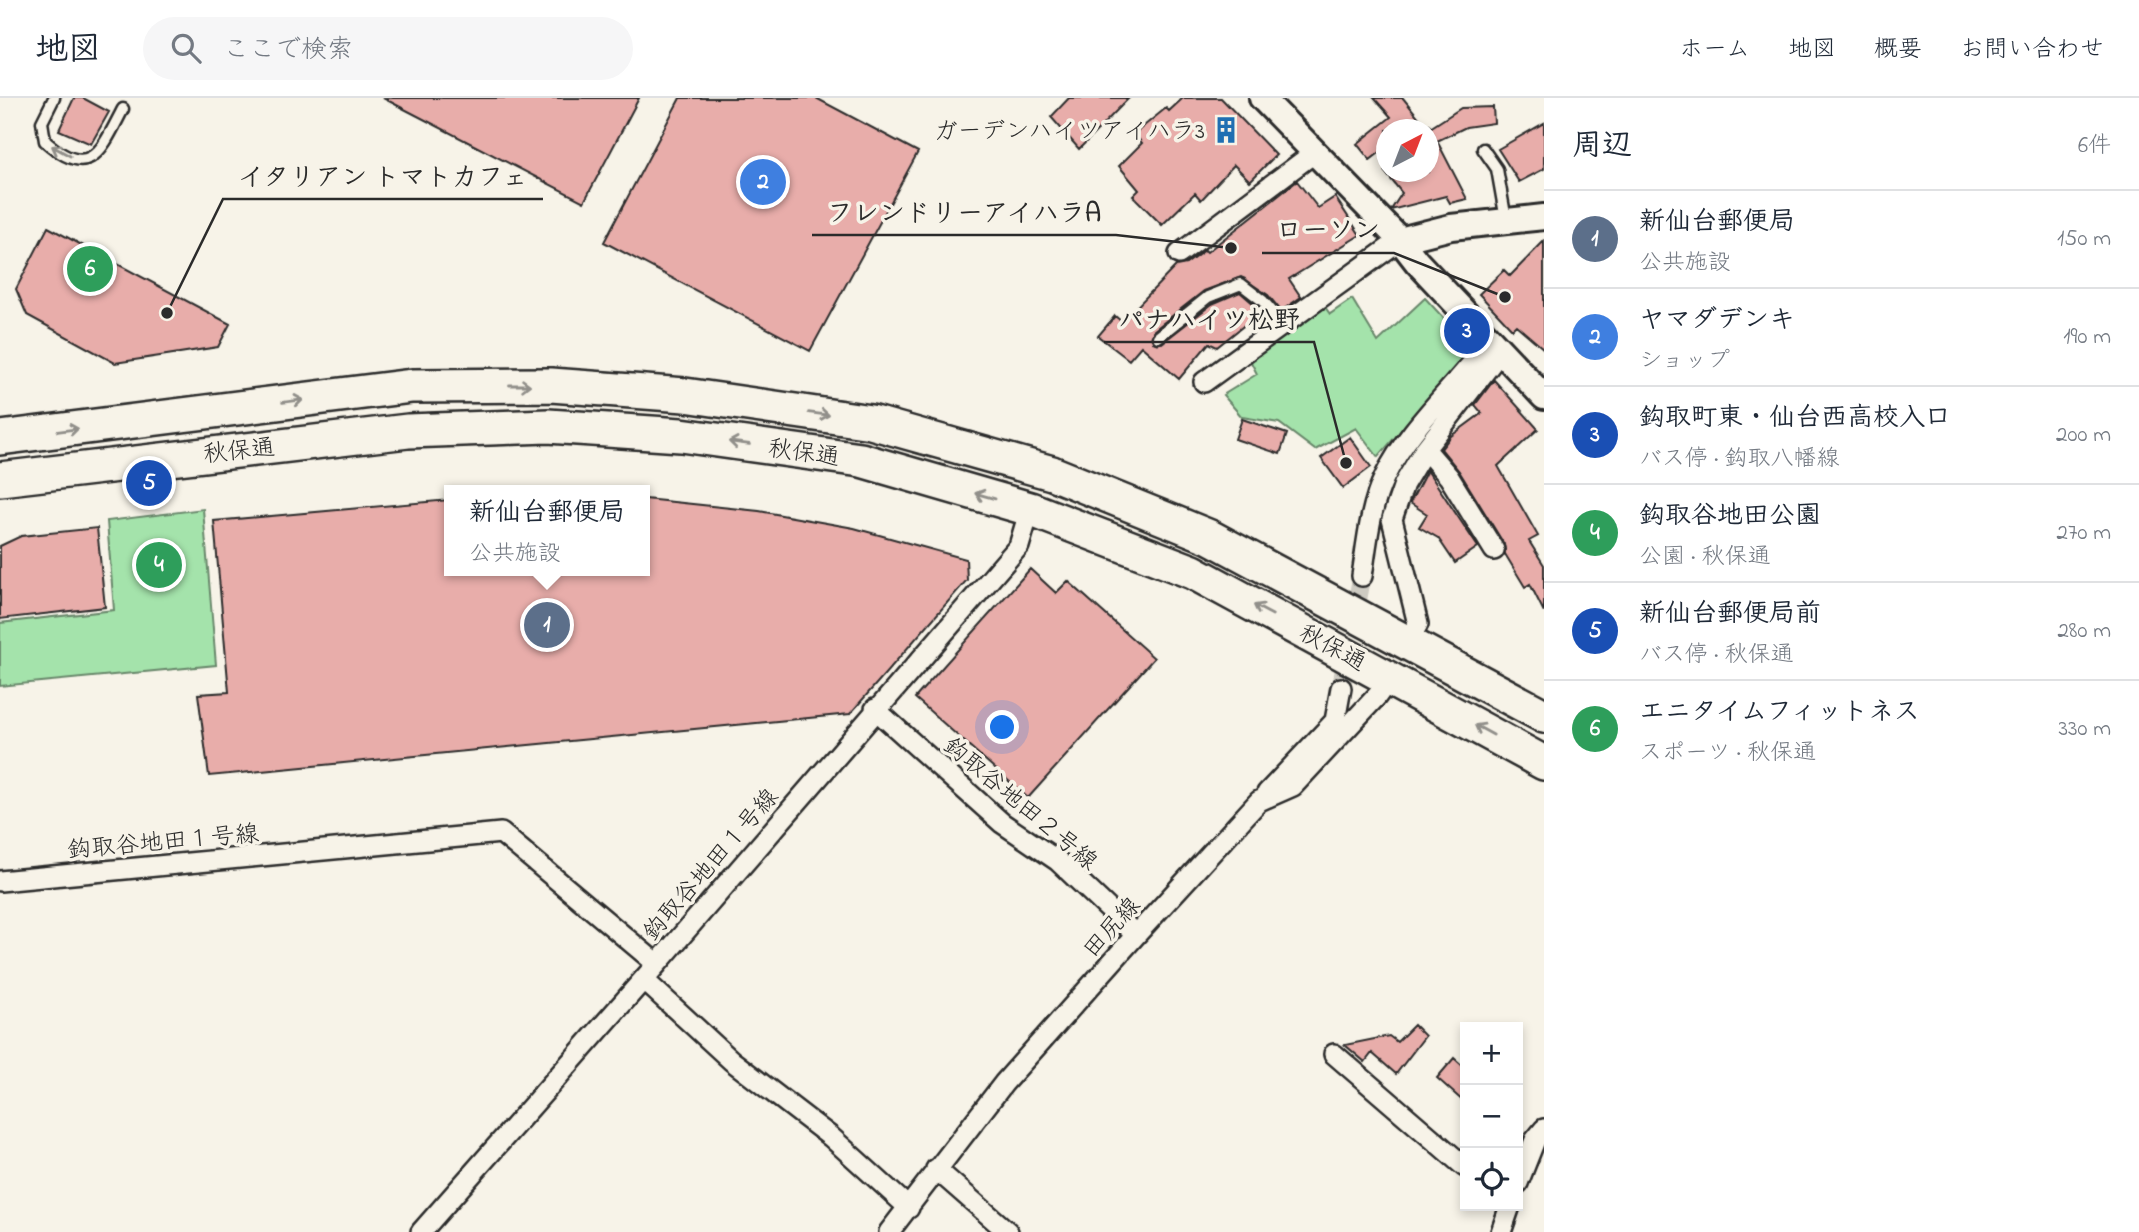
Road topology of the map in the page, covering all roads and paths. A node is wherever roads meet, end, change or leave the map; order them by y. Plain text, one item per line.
1 (54, 98) edge
2 (1263, 98) edge
3 (123, 109) dead end
4 (1483, 149) dead end
5 (1314, 153) junction
6 (1544, 217) edge
7 (1506, 221) junction
8 (1400, 240) junction
9 (1179, 254) dead end
10 (1283, 324) junction
11 (1158, 337) dead end
12 (1496, 345) junction
13 (1205, 382) dead end
14 (1544, 397) edge
15 (0, 438) edge
16 (1425, 449) junction
17 (0, 479) edge
18 (1030, 509) junction
19 (1494, 550) dead end
20 (1362, 576) tunnel mouth
21 (1408, 642) junction
22 (1390, 678) junction
23 (1341, 688) tunnel mouth
24 (875, 709) junction
25 (1544, 716) edge
26 (1544, 763) edge
27 (1259, 801) junction
28 (0, 881) edge
29 (1136, 935) junction
30 (657, 964) junction
31 (644, 980) junction
32 (1334, 1054) dead end
33 (1544, 1129) edge
34 (1460, 1163) edge
35 (936, 1168) junction
36 (1523, 1170) edge
37 (909, 1208) junction
38 (1508, 1211) edge
39 (421, 1232) edge
40 (889, 1232) edge
41 (1008, 1232) edge
42 (1501, 1232) edge

3 -> 1 lane
2 - 5 street
4 - 7 lane
5 - 8 street
5 - 9 street
6 - 7 street
7 - 8 street
8 - 10 street
8 - 12 street
10 - 11 lane
10 - 13 street
12 - 14 street
12 - 16 street
12 - 20 street
15 -> 21 highway, 秋保通
16 - 19 street
16 - 21 street
18 -> 17 highway, 秋保通
22 -> 18 highway, 秋保通
18 - 24 street, 鈎取谷地田１号線
21 - 25 highway, 秋保通
26 -> 22 highway, 秋保通
22 - 27 street, 田尻線
23 - 27 street
24 - 29 street, 鈎取谷地田２号線
24 - 30 street, 鈎取谷地田１号線
27 - 29 street, 田尻線
28 - 30 street, 鈎取谷地田１号線
29 - 35 street, 田尻線
30 - 31 street
31 - 37 street
31 - 39 street
32 - 34 street
33 - 36 street
35 - 37 street, 田尻線
35 - 41 street
37 - 40 street, 田尻線
38 - 42 street

